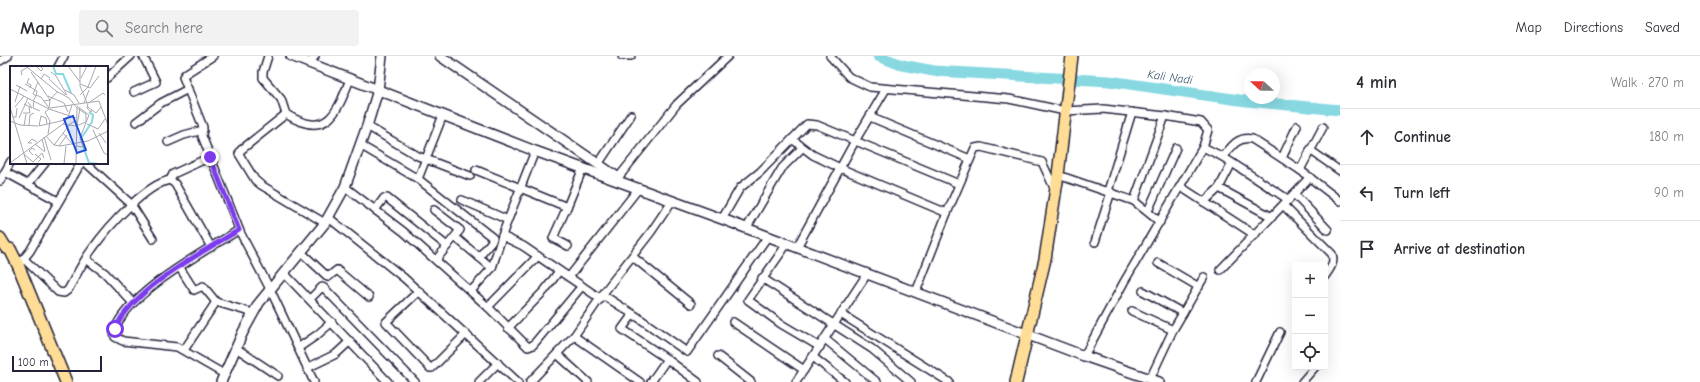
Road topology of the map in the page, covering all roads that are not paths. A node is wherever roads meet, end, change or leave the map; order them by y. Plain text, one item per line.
1 (8, 56) edge
2 (64, 56) edge
3 (131, 56) edge
4 (143, 56) edge
5 (213, 56) edge
6 (268, 56) edge
7 (291, 56) edge
8 (382, 56) edge
9 (440, 56) edge
10 (728, 56) edge
11 (830, 56) edge
12 (1072, 56) edge
13 (312, 59) edge
14 (0, 61) edge
15 (59, 66) edge
16 (108, 77) edge
17 (350, 79) junction
18 (188, 89) junction
19 (886, 89) junction
20 (378, 90) junction
21 (134, 92) dead end
22 (1066, 106) junction
23 (1132, 112) junction
24 (286, 114) junction
25 (443, 115) junction
26 (631, 115) dead end
27 (1165, 116) junction
28 (870, 117) junction
29 (136, 122) dead end
30 (367, 126) junction
31 (1297, 126) dead end
32 (1324, 127) dead end
33 (203, 130) junction
34 (792, 139) junction
35 (855, 141) junction
36 (168, 142) dead end
37 (360, 145) junction
38 (1203, 147) junction
39 (802, 148) junction
40 (1176, 148) dead end
41 (1310, 150) junction
42 (535, 151) junction
43 (1217, 154) junction
44 (210, 157) junction
45 (970, 158) junction
46 (1282, 158) junction
47 (425, 160) junction
48 (10, 163) edge
49 (599, 163) junction
50 (1232, 163) junction
51 (44, 164) edge
52 (80, 164) edge
53 (87, 164) edge
54 (583, 168) junction
55 (840, 168) junction
56 (476, 170) dead end
57 (1300, 170) junction
58 (1340, 171) edge
59 (5, 172) junction
60 (1058, 175) junction
61 (470, 176) dead end
62 (1310, 178) junction
63 (418, 179) junction
64 (170, 180) junction
65 (622, 180) junction
66 (0, 181) edge
67 (28, 184) junction
68 (960, 184) junction
69 (1181, 187) junction
70 (345, 188) junction
71 (639, 188) junction
72 (1219, 188) junction
73 (521, 189) junction
74 (1109, 191) junction
75 (1056, 192) junction
76 (1292, 197) junction
77 (462, 200) dead end
78 (1340, 200) edge
79 (58, 201) junction
80 (672, 201) junction
81 (1134, 201) junction
82 (1204, 202) junction
83 (131, 204) junction
84 (1284, 206) junction
85 (567, 207) junction
86 (375, 210) junction
87 (434, 210) dead end
88 (1148, 211) junction
89 (947, 213) junction
90 (1272, 217) junction
91 (722, 218) junction
92 (327, 220) junction
93 (508, 220) junction
94 (1160, 222) junction
95 (746, 229) junction
96 (239, 230) junction
97 (1328, 230) dead end
98 (1255, 235) junction
99 (502, 236) junction
100 (768, 236) junction
101 (455, 237) junction
102 (153, 239) dead end
103 (1095, 242) dead end
104 (2, 243) edge
105 (787, 244) junction
106 (447, 246) junction
107 (568, 246) dead end
108 (211, 247) junction
109 (797, 247) junction
110 (302, 253) junction
111 (538, 256) junction
112 (479, 257) junction
113 (632, 257) junction
114 (86, 259) junction
115 (436, 260) junction
116 (21, 262) junction
117 (1158, 263) dead end
118 (180, 268) junction
119 (492, 268) junction
120 (1220, 270) dead end
121 (559, 271) junction
122 (1328, 271) edge
123 (284, 273) junction
124 (867, 274) junction
125 (569, 277) junction
126 (1204, 277) dead end
127 (762, 278) junction
128 (582, 286) junction
129 (1199, 287) junction
130 (270, 289) junction
131 (419, 291) junction
132 (471, 291) junction
133 (1143, 291) dead end
134 (916, 292) junction
135 (602, 297) junction
136 (369, 298) dead end
137 (310, 299) junction
138 (216, 302) junction
139 (133, 303) junction
140 (691, 304) dead end
141 (488, 307) junction
142 (1132, 310) dead end
143 (1183, 312) junction
144 (253, 313) junction
145 (632, 314) junction
146 (841, 314) junction
147 (332, 322) junction
148 (733, 322) dead end
149 (834, 325) junction
150 (508, 328) junction
151 (1173, 330) junction
152 (1280, 332) dead end
153 (466, 334) junction
154 (1028, 335) junction
155 (574, 336) junction
156 (825, 339) junction
157 (350, 341) junction
158 (820, 347) junction
159 (236, 348) junction
160 (298, 348) junction
161 (184, 350) junction
162 (557, 354) junction
163 (718, 356) dead end
164 (1084, 356) junction
165 (813, 357) junction
166 (667, 359) junction
167 (498, 363) junction
168 (307, 368) junction
169 (804, 370) junction
170 (1312, 370) edge
171 (278, 376) dead end
172 (223, 378) edge
173 (1155, 380) edge
174 (63, 381) edge
175 (533, 381) edge
176 (800, 381) edge
177 (314, 382) edge
178 (388, 382) edge
179 (415, 382) edge
180 (479, 382) edge
181 (518, 382) edge
182 (588, 382) edge
183 (640, 382) edge
184 (651, 382) edge
185 (698, 382) edge
186 (751, 382) edge
187 (845, 382) edge
188 (877, 382) edge
189 (911, 382) edge
190 (949, 382) edge
191 (1016, 382) edge
192 (1256, 382) edge
193 (1302, 382) edge

1 - 14 street
2 - 15 street
3 - 16 street
4 - 21 street
5 - 18 street
6 - 24 street
7 - 13 street
8 - 20 street
9 - 49 street
10 - 65 street
11 - 19 street
12 - 22 main road
13 - 17 street
17 - 20 street
17 - 24 street
18 - 29 street
18 - 33 street
19 - 22 street
19 - 28 street
20 - 25 street
20 - 30 street
22 - 23 street
22 - 60 main road
23 - 27 street
23 - 74 street
24 - 92 street
25 - 42 street
25 - 47 street
26 - 49 street
27 - 38 street
27 - 81 street
28 - 35 street
28 - 45 street
30 - 37 street
30 - 47 street
31 - 46 street
32 - 41 street
33 - 36 street
33 - 44 street
34 - 35 street
34 - 39 street
34 - 91 street
35 - 55 street
35 - 68 street
37 - 63 street
37 - 70 street
38 - 43 street
38 - 69 street
39 - 55 street
39 - 95 street
40 - 88 street
41 - 57 street
41 - 58 street
42 - 54 street
42 - 73 street
43 - 46 street
43 - 50 street
44 - 64 street
44 - 96 street
45 - 68 street
45 - 75 street
46 - 57 street
47 - 61 street
47 - 63 street
48 - 59 street
49 - 65 street
50 - 72 street
50 - 76 street
51 - 67 street
52 - 79 street
53 - 83 street
54 - 65 street
54 - 85 street
55 - 89 street
55 - 109 street
56 - 73 street
57 - 62 street
59 - 66 street
59 - 67 street
60 - 74 street
60 - 75 main road
62 - 76 street
62 - 78 street
63 - 112 street
64 - 83 street
64 - 108 street
65 - 71 street
67 - 79 street
68 - 89 street
69 - 82 street
69 - 94 street
70 - 86 street
70 - 92 street
71 - 80 street
71 - 125 street
72 - 82 street
72 - 90 street
73 - 85 street
73 - 93 street
74 - 81 street
74 - 103 street
75 - 154 main road
76 - 84 street
76 - 97 street
77 - 93 street
79 - 116 street
80 - 91 street
80 - 113 street
81 - 88 street
82 - 98 street
83 - 102 street
83 - 114 street
84 - 90 street
84 - 122 street
85 - 107 street
86 - 106 street
86 - 115 street
87 - 101 street
88 - 94 street
89 - 134 street
90 - 98 street
91 - 95 street
92 - 110 street
92 - 131 street
93 - 99 street
94 - 164 street
95 - 100 street
96 - 108 street
96 - 130 street
98 - 120 street
99 - 111 street
99 - 119 street
100 - 105 street
100 - 145 street
101 - 106 street
101 - 112 street
104 - 116 main road
104 - 174 main road
105 - 109 street
105 - 127 street
106 - 115 street
108 - 118 street
109 - 124 street
110 - 123 street
110 - 136 street
111 - 121 street
111 - 141 street
112 - 119 street
113 - 135 street
113 - 140 street
114 - 116 street
114 - 139 street
115 - 132 street
116 - 174 main road
117 - 129 street
118 - 138 street
118 - 139 street
119 - 132 street
121 - 125 street
121 - 150 street
123 - 130 street
123 - 137 street
124 - 134 street
124 - 146 street
125 - 128 street
126 - 129 street
127 - 149 street
127 - 158 street
128 - 135 street
128 - 150 street
129 - 143 street
130 - 144 street
130 - 160 street
131 - 153 street
131 - 153 street
132 - 141 street
133 - 143 street
134 - 154 street
135 - 145 street
135 - 155 street
137 - 147 street
137 - 179 street
138 - 144 street
138 - 161 street
139 - 161 street
141 - 150 street
142 - 151 street
143 - 151 street
144 - 159 street
145 - 166 street
146 - 149 street
146 - 190 street
147 - 157 street
147 - 160 street
148 - 169 street
149 - 156 street
149 - 189 street
151 - 173 street
152 - 192 street
153 - 167 street
154 - 164 street
154 - 191 main road
155 - 162 street
155 - 183 street
156 - 158 street
156 - 188 street
157 - 168 street
157 - 178 street
158 - 165 street
159 - 171 street
159 - 172 street
160 - 168 street
161 - 172 street
162 - 175 street
162 - 182 street
163 - 186 street
164 - 173 street
165 - 169 street
165 - 187 street
166 - 184 street
166 - 185 street
167 - 180 street
167 - 181 street
168 - 177 street
169 - 176 street
170 - 193 street

